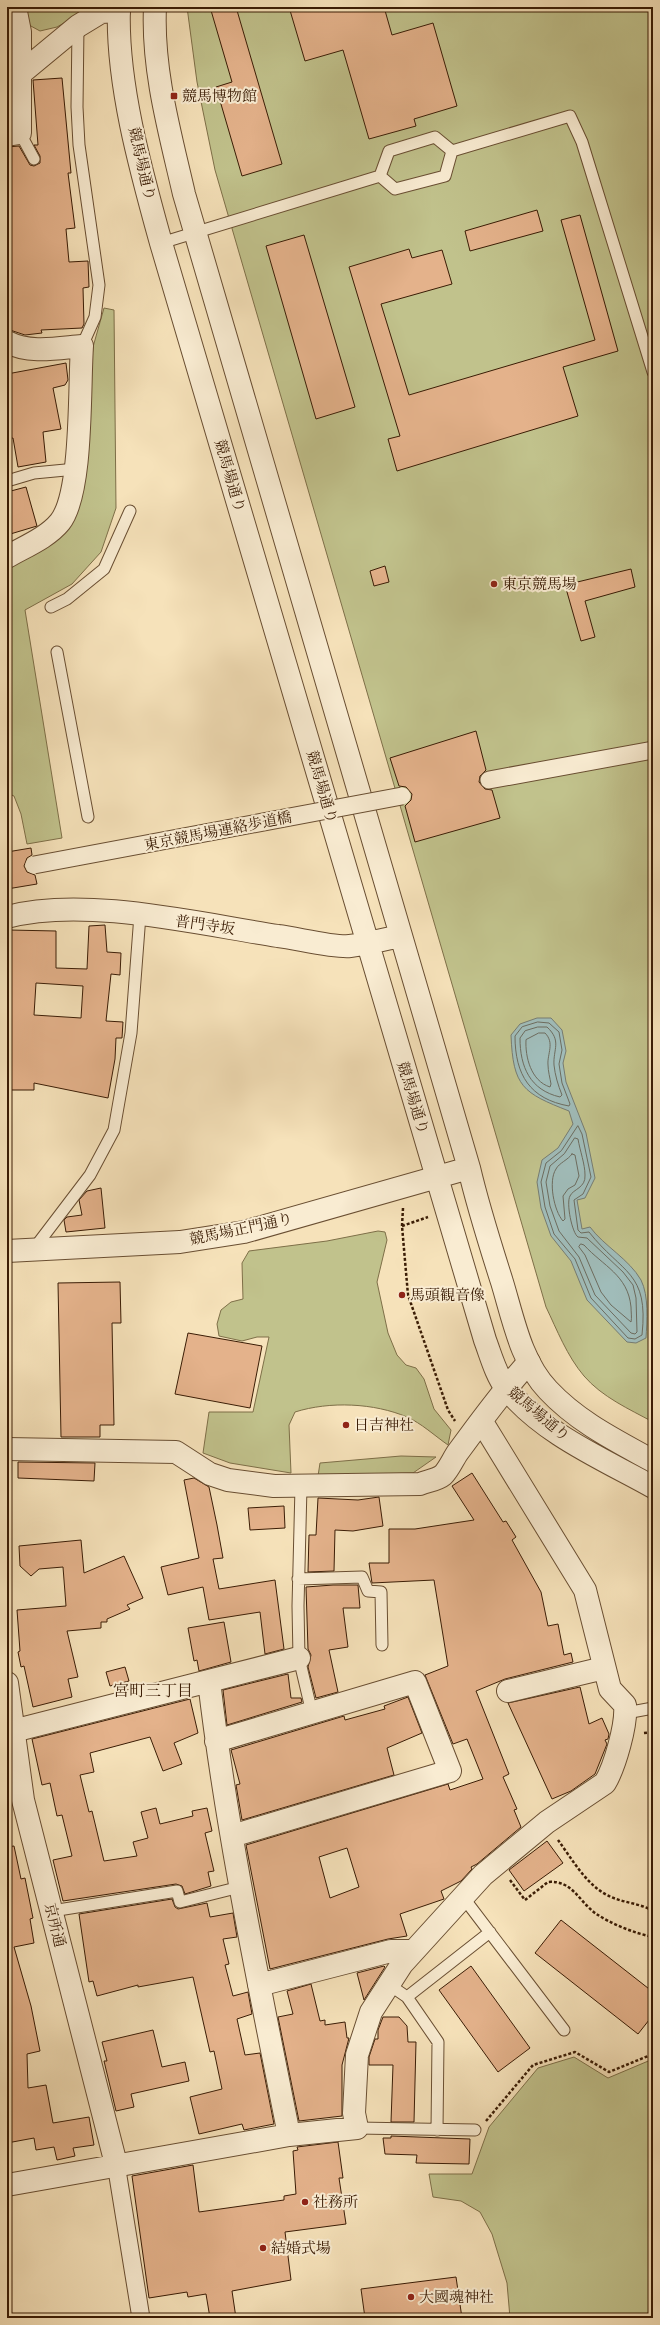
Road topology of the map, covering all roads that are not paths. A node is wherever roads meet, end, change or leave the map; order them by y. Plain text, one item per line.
1 (154, 7) edge
2 (119, 9) edge
3 (13, 11) edge
4 (78, 26) junction
5 (20, 74) junction
6 (14, 134) edge
7 (452, 151) junction
8 (34, 159) dead end
9 (380, 176) junction
10 (195, 233) junction
11 (161, 243) junction
12 (7, 342) edge
13 (82, 346) junction
14 (653, 372) edge
15 (76, 469) junction
16 (7, 481) edge
17 (130, 511) dead end
18 (7, 557) edge
19 (295, 575) junction
20 (262, 584) junction
21 (51, 607) dead end
22 (58, 652) dead end
23 (653, 750) edge
24 (489, 780) dead end
25 (402, 796) dead end
26 (88, 817) dead end
27 (34, 865) dead end
28 (140, 915) junction
29 (7, 917) edge
30 (401, 936) junction
31 (367, 942) junction
32 (469, 1168) junction
33 (437, 1178) junction
34 (33, 1250) junction
35 (7, 1251) edge
36 (529, 1362) junction
37 (506, 1387) junction
38 (482, 1422) junction
39 (7, 1449) edge
40 (653, 1460) edge
41 (301, 1487) junction
42 (653, 1487) edge
43 (298, 1580) junction
44 (382, 1645) dead end
45 (299, 1658) junction
46 (604, 1668) junction
47 (209, 1681) junction
48 (7, 1683) edge
49 (508, 1691) dead end
50 (653, 1708) edge
51 (312, 1713) junction
52 (626, 1713) junction
53 (12, 1738) edge
54 (216, 1741) junction
55 (232, 1836) junction
56 (240, 1887) junction
57 (463, 1897) junction
58 (52, 1911) junction
59 (490, 1932) junction
60 (413, 1951) junction
61 (388, 1984) junction
62 (259, 1985) junction
63 (406, 1997) junction
64 (564, 2030) dead end
65 (357, 2128) junction
66 (437, 2130) junction
67 (475, 2130) road end
68 (289, 2134) junction
69 (116, 2164) junction
70 (7, 2185) edge
71 (141, 2318) edge

1 - 10 street, 競馬場通り
2 - 4 street
2 - 11 street, 競馬場通り
3 - 5 street
4 - 5 street
4 - 13 lane
5 - 6 street
6 - 8 lane
7 - 9 lane
7 - 9 lane
7 - 14 lane
9 - 10 lane
10 - 11 lane
10 - 19 street, 競馬場通り
11 - 20 street, 競馬場通り
12 - 13 street
13 - 15 street
15 - 16 lane
15 - 18 street
17 - 21 lane
19 - 20 street
19 - 30 street, 競馬場通り
20 - 31 street, 競馬場通り
22 - 26 lane
23 - 24 street
25 - 27 street, 東京競馬場連絡歩道橋, bridge
28 - 29 street, 普門寺坂
28 - 31 street, 普門寺坂
28 - 34 lane
30 - 31 street, 普門寺坂
30 - 32 street, 競馬場通り
31 - 33 street, 競馬場通り
32 - 33 street, 競馬場正門通り
32 - 36 street, 競馬場通り
33 - 34 street, 競馬場正門通り
33 - 37 street, 競馬場通り
34 - 35 street, 競馬場正門通り
36 - 37 street
36 - 40 street, 競馬場通り
37 - 38 street
37 - 42 street, 競馬場通り
38 - 41 street
38 - 46 street
39 - 41 street
41 - 43 lane
43 - 44 lane
43 - 45 lane
45 - 47 street
45 - 51 lane
46 - 49 street
46 - 52 street
47 - 53 street
47 - 54 street
48 - 53 street, 京所通
50 - 52 lane
51 - 54 street
51 - 55 street
52 - 57 street
53 - 58 street, 京所通
54 - 55 street
55 - 56 street
56 - 58 lane
56 - 62 street
57 - 59 lane
57 - 60 street
58 - 69 street, 京所通
59 - 63 lane
59 - 64 lane
60 - 61 street
60 - 62 street
61 - 63 lane
61 - 65 street
62 - 68 street
63 - 66 lane
65 - 66 lane
65 - 68 street
66 - 67 lane
68 - 69 street
69 - 70 street
69 - 71 street

